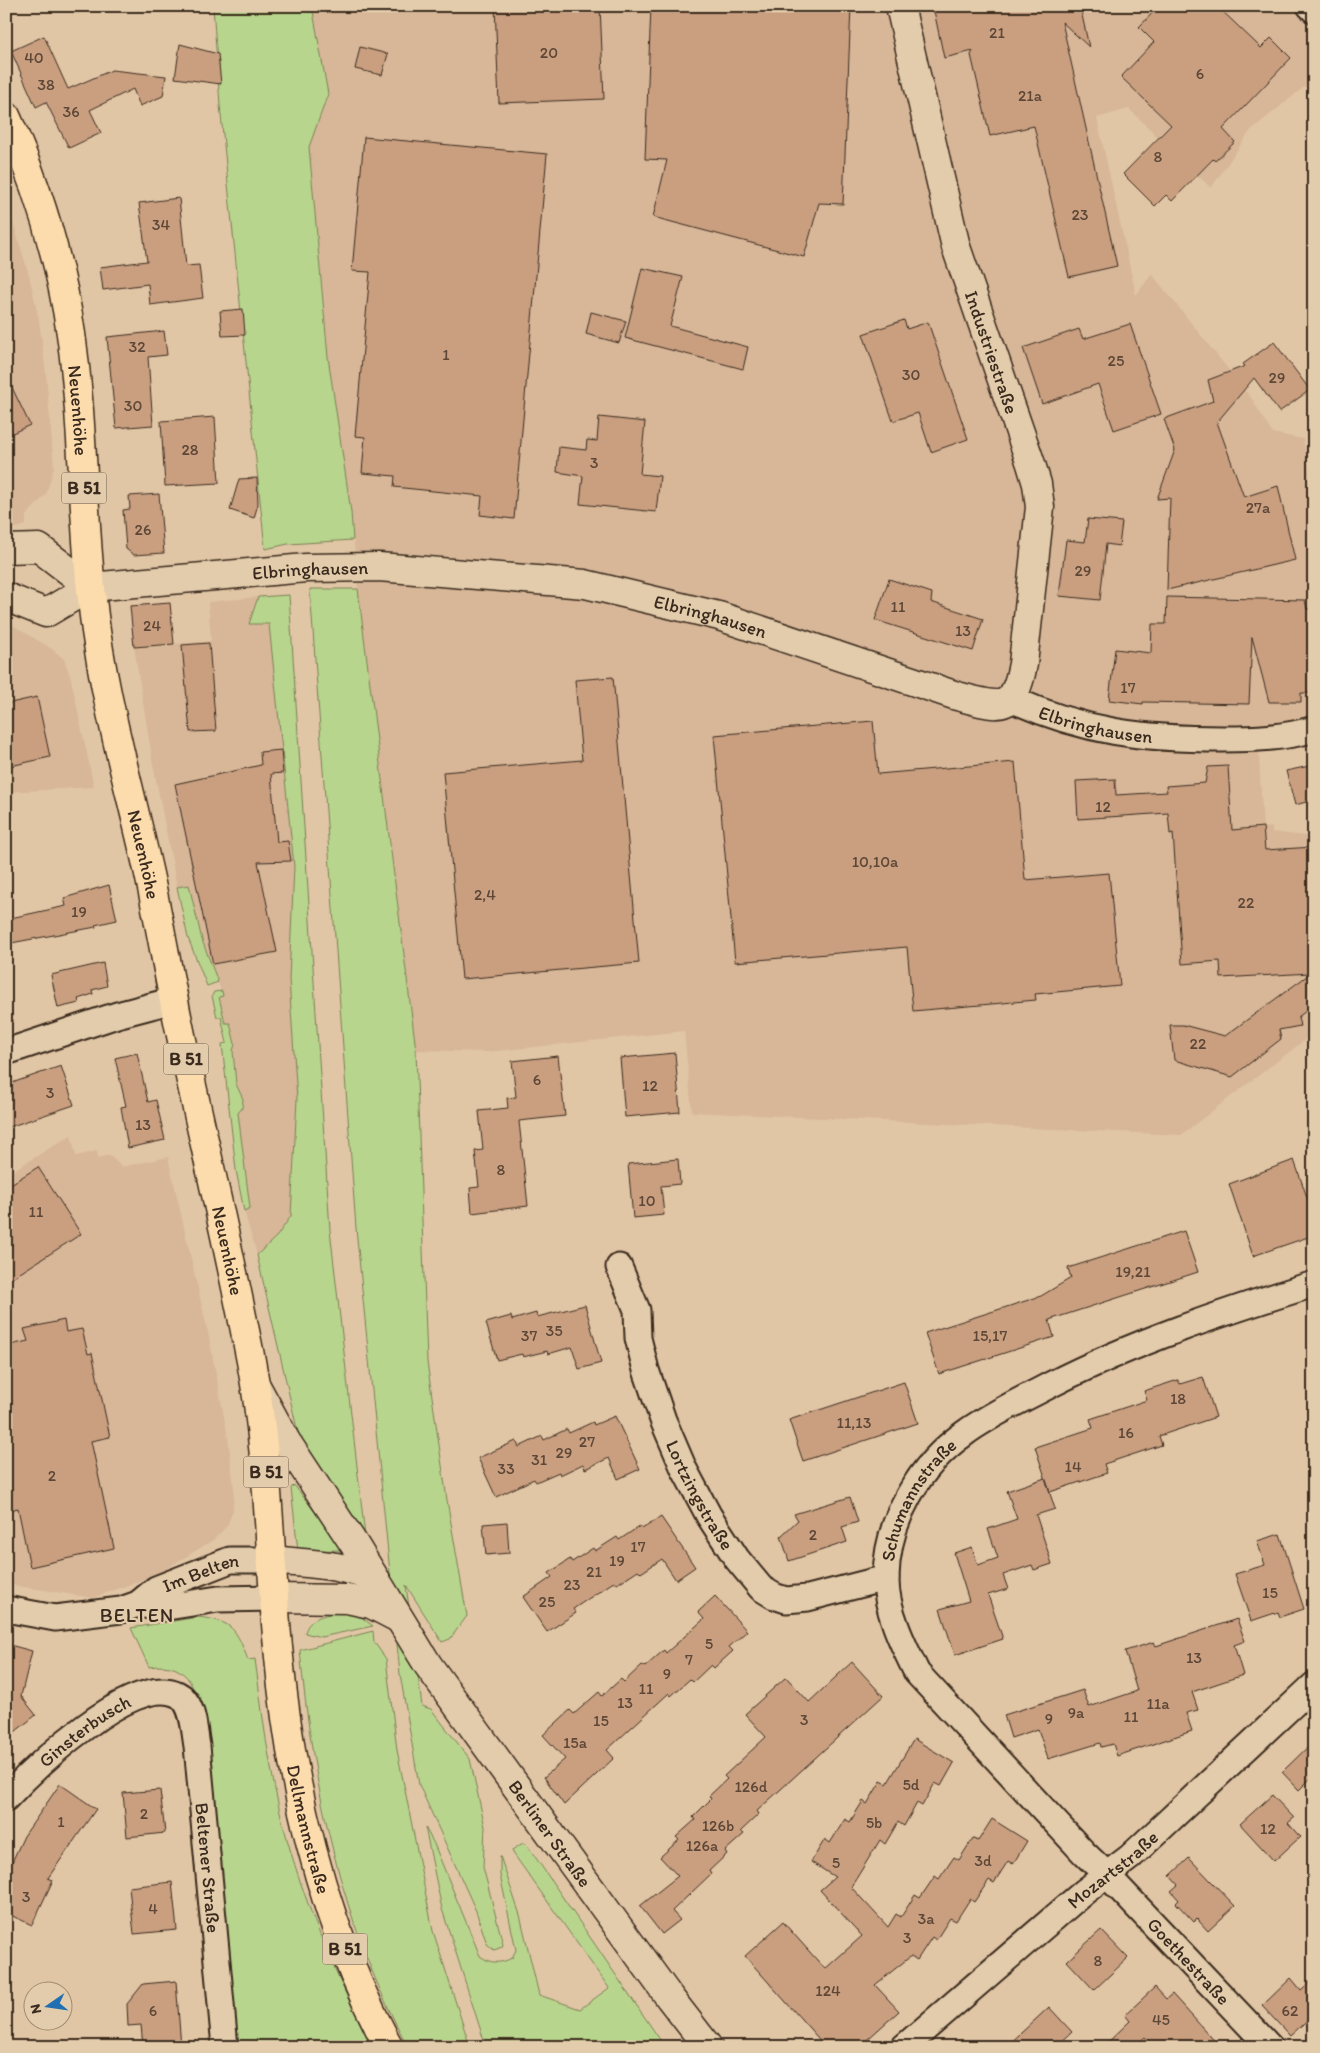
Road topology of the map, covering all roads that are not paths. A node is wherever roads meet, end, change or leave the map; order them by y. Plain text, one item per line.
1 (900, 6) edge
2 (1310, 6) edge
3 (1314, 10) edge
4 (6, 116) edge
5 (6, 548) edge
6 (90, 587) junction
7 (6, 597) edge
8 (1011, 699) junction
9 (1314, 729) edge
10 (174, 1000) junction
11 (6, 1052) edge
12 (619, 1267) dead end
13 (1314, 1284) edge
14 (255, 1384) junction
15 (271, 1560) junction
16 (886, 1578) junction
17 (376, 1580) junction
18 (274, 1598) junction
19 (138, 1604) junction
20 (6, 1609) edge
21 (398, 1618) junction
22 (1314, 1685) edge
23 (177, 1694) joint
24 (6, 1798) edge
25 (1108, 1875) junction
26 (224, 2047) edge
27 (390, 2047) edge
28 (708, 2047) edge
29 (904, 2047) edge
30 (1270, 2047) edge

1 - 8 street, Industriestraße
2 - 3 street
4 - 6 main road, Neuenhöhe / B 51
5 - 6 street
6 - 7 street
6 - 8 street, Elbringhausen
6 - 10 main road, Neuenhöhe / B 51
8 - 9 street, Elbringhausen
10 - 11 street
10 - 14 main road, Neuenhöhe / B 51
12 - 16 street, Lortzingstraße
13 - 16 street, Schumannstraße
14 - 15 main road, Neuenhöhe / B 51
14 - 17 street, Berliner Straße
15 - 17 street
15 - 18 main road, Neuenhöhe / B 51
15 - 19 street, Im Belten
16 - 25 street, Schumannstraße
17 - 21 street, Berliner Straße
18 - 19 street, Im Belten
18 - 21 street, Berliner Straße
18 - 27 main road, Dellmannstraße / B 51
19 - 20 street, Im Belten
21 - 28 street, Berliner Straße
22 - 25 street, Mozartstraße
23 - 24 street, Ginsterbusch
23 - 26 street, Beltener Straße
25 - 29 street, Mozartstraße
25 - 30 street, Goethestraße

